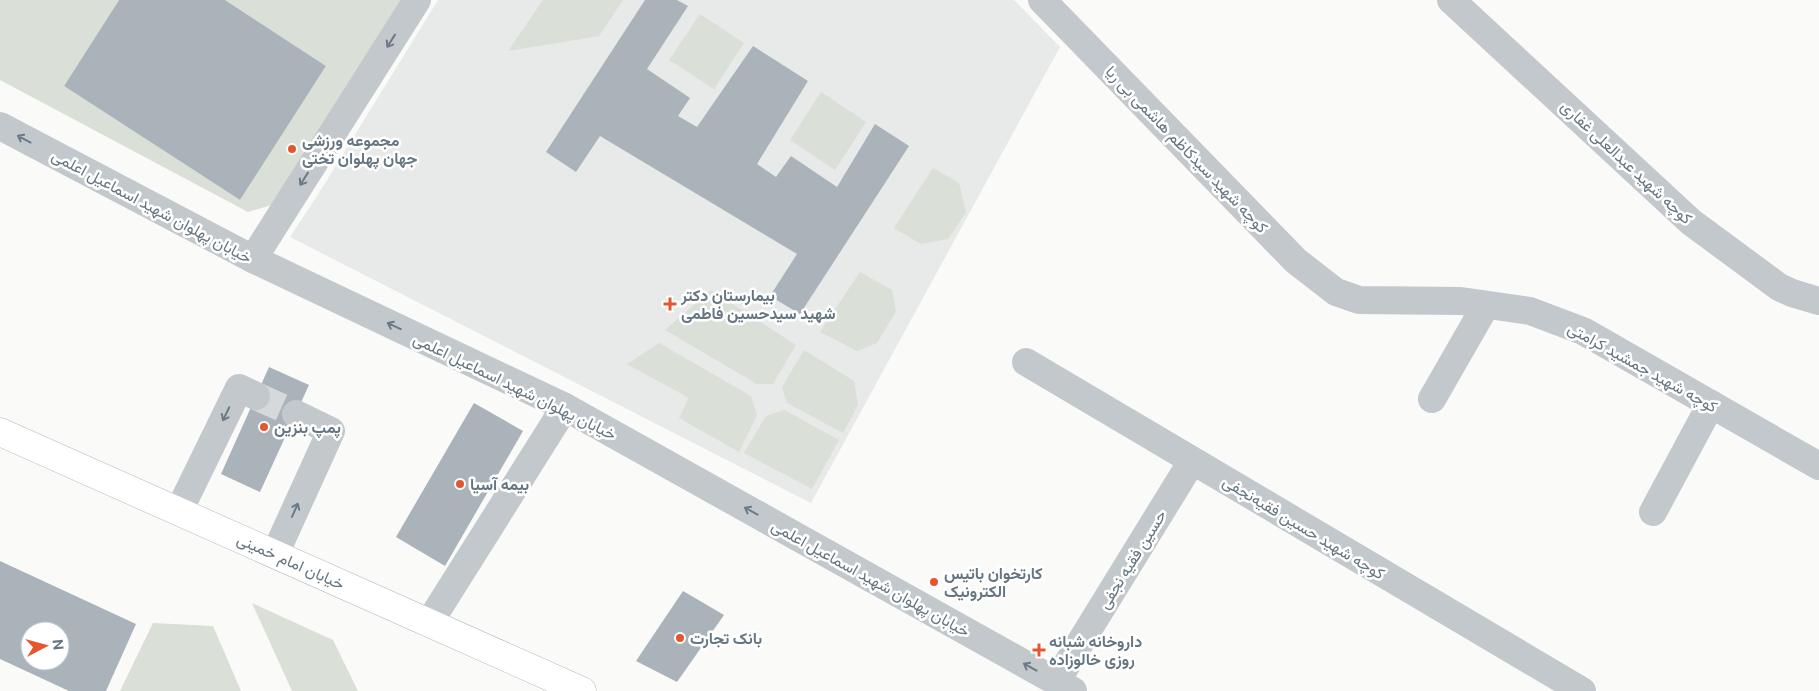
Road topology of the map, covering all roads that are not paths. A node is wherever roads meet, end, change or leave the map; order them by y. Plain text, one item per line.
1 (416, 0) edge
2 (1042, 0) edge
3 (1452, 0) edge
4 (0, 126) edge
5 (253, 259) junction
6 (1336, 292) joint
7 (1819, 301) edge
8 (1486, 304) junction
9 (1026, 362) dead end
10 (256, 396) tunnel mouth
11 (1432, 399) dead end
12 (1711, 404) junction
13 (565, 407) junction
14 (296, 414) tunnel mouth
15 (0, 432) edge
16 (1192, 461) junction
17 (1819, 466) edge
18 (179, 511) junction
19 (1653, 512) dead end
20 (275, 554) junction
21 (429, 623) junction
22 (1065, 686) edge
23 (582, 691) edge
24 (1582, 691) edge

1 -> 5 street
2 - 6 street, کوچه شهید سیدکاظم هاشمی بی ریا
3 - 7 street, کوچه شهید عبدالعلی غفاری
5 -> 4 street, خیابان پهلوان شهید اسماعیل اعلمی
13 -> 5 street, خیابان پهلوان شهید اسماعیل اعلمی
6 - 8 street, کوچه شهید جمشید کرامتی
8 - 11 street
8 - 12 street, کوچه شهید جمشید کرامتی
9 - 16 street, کوچه شهید حسین فقیه‌نجفی
10 -> 18 street
12 - 17 street, کوچه شهید جمشید کرامتی
12 - 19 street
13 - 21 street
22 -> 13 street, خیابان پهلوان شهید اسماعیل اعلمی
20 -> 14 street
15 - 18 main road, خیابان امام خمینی
16 - 22 street, حسین فقیه نجفی
16 - 24 street, کوچه شهید حسین فقیه‌نجفی
18 - 20 main road, خیابان امام خمینی
20 - 21 main road, خیابان امام خمینی
21 - 23 main road, خیابان امام خمینی

